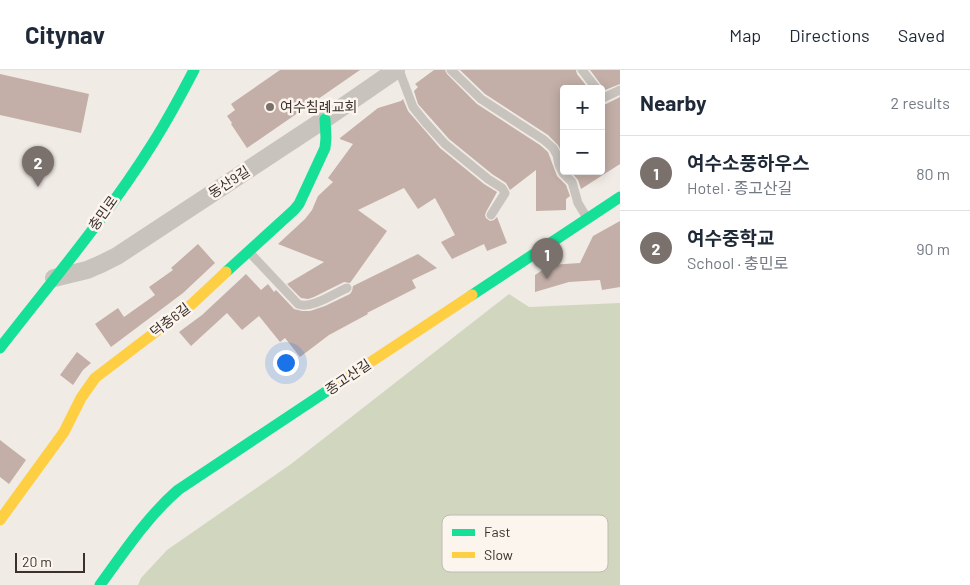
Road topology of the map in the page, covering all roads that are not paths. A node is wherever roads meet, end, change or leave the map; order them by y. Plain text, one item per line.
1 (194, 70) edge
2 (397, 70) edge
3 (451, 70) edge
4 (582, 70) edge
5 (594, 85) edge
6 (620, 90) edge
7 (605, 98) edge
8 (325, 119) junction
9 (620, 197) edge
10 (491, 215) dead end
11 (587, 219) junction
12 (249, 252) junction
13 (54, 278) junction
14 (347, 288) dead end
15 (0, 348) edge
16 (0, 520) edge
17 (100, 585) edge

1 - 13 street, 충민로
2 - 8 street, 동산9길
2 - 10 lane, 동산9길
3 - 11 lane
4 - 5 lane
6 - 7 lane
8 - 12 street, 덕충6길
8 - 13 street, 동산9길
9 - 11 street, 종고산길
11 - 17 street, 종고산길
12 - 14 lane
12 - 16 street, 덕충6길
13 - 15 street, 충민로

